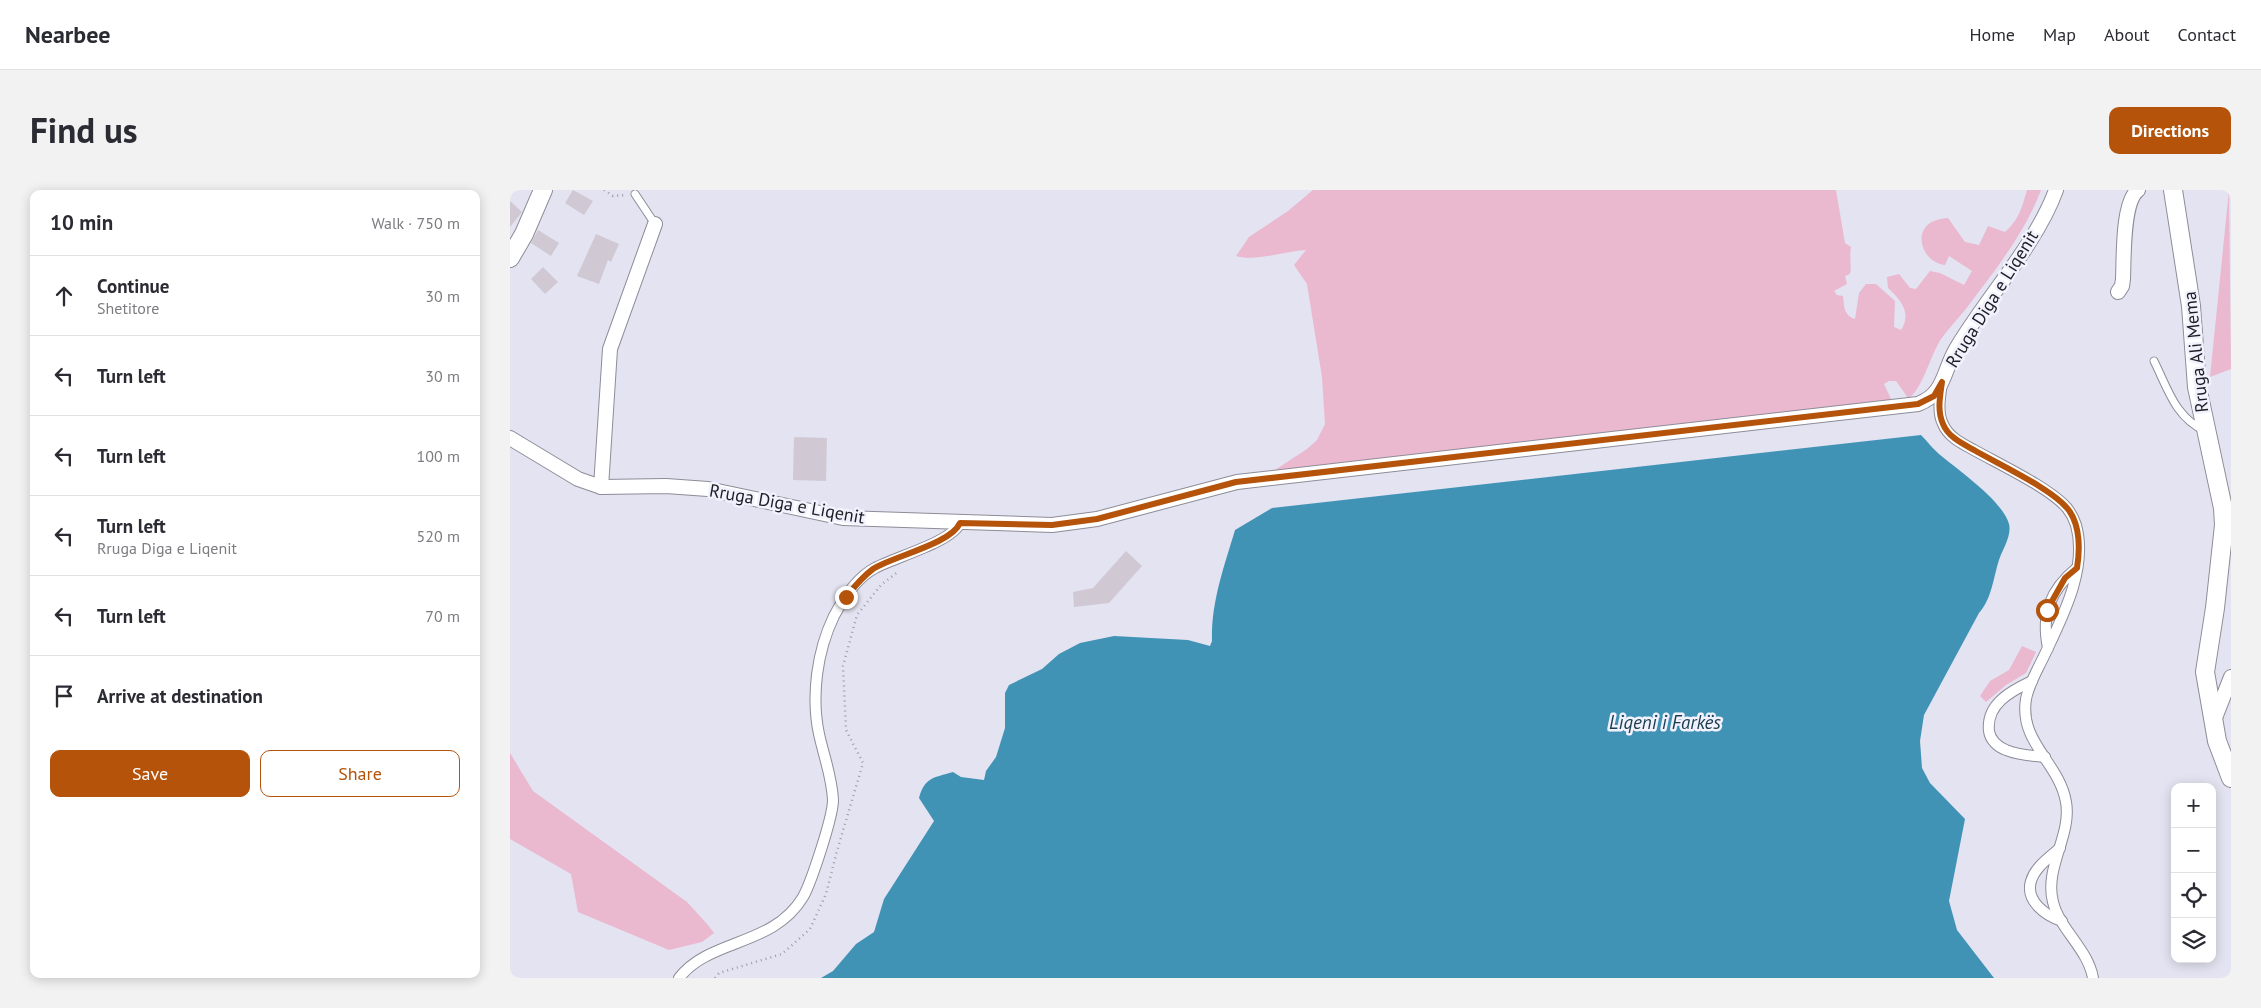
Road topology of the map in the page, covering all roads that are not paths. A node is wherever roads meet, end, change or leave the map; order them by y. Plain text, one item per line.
1 (543, 190) edge
2 (2056, 190) edge
3 (2138, 190) edge
4 (2173, 190) edge
5 (635, 194) road end
6 (655, 224) joint
7 (510, 258) edge
8 (2118, 292) dead end
9 (2154, 361) dead end
10 (1942, 382) junction
11 (2206, 431) junction
12 (510, 438) edge
13 (601, 487) junction
14 (960, 523) junction
15 (2077, 568) junction
16 (2048, 648) junction
17 (2231, 677) edge
18 (2032, 681) junction
19 (2213, 723) junction
20 (2045, 757) junction
21 (2231, 778) edge
22 (2061, 847) junction
23 (2062, 921) junction
24 (679, 978) edge
25 (2093, 978) edge

1 - 7 street
2 - 10 street, Rruga Diga e Liqenit
3 - 8 street
4 - 11 street, Rruga Ali Mema
5 - 6 lane
6 - 13 street
9 - 11 lane
10 - 14 street, Rruga Diga e Liqenit
10 - 15 street
11 - 19 street, Rruga Ali Mema
12 - 13 street, Rruga Diga e Liqenit
13 - 14 street, Rruga Diga e Liqenit
14 - 24 street
15 - 16 street
15 - 16 street
16 - 18 street
17 - 19 street
18 - 20 street
18 - 20 street
19 - 21 street, Rruga Ali Mema
20 - 22 street
22 - 23 street
22 - 23 street
23 - 25 street

